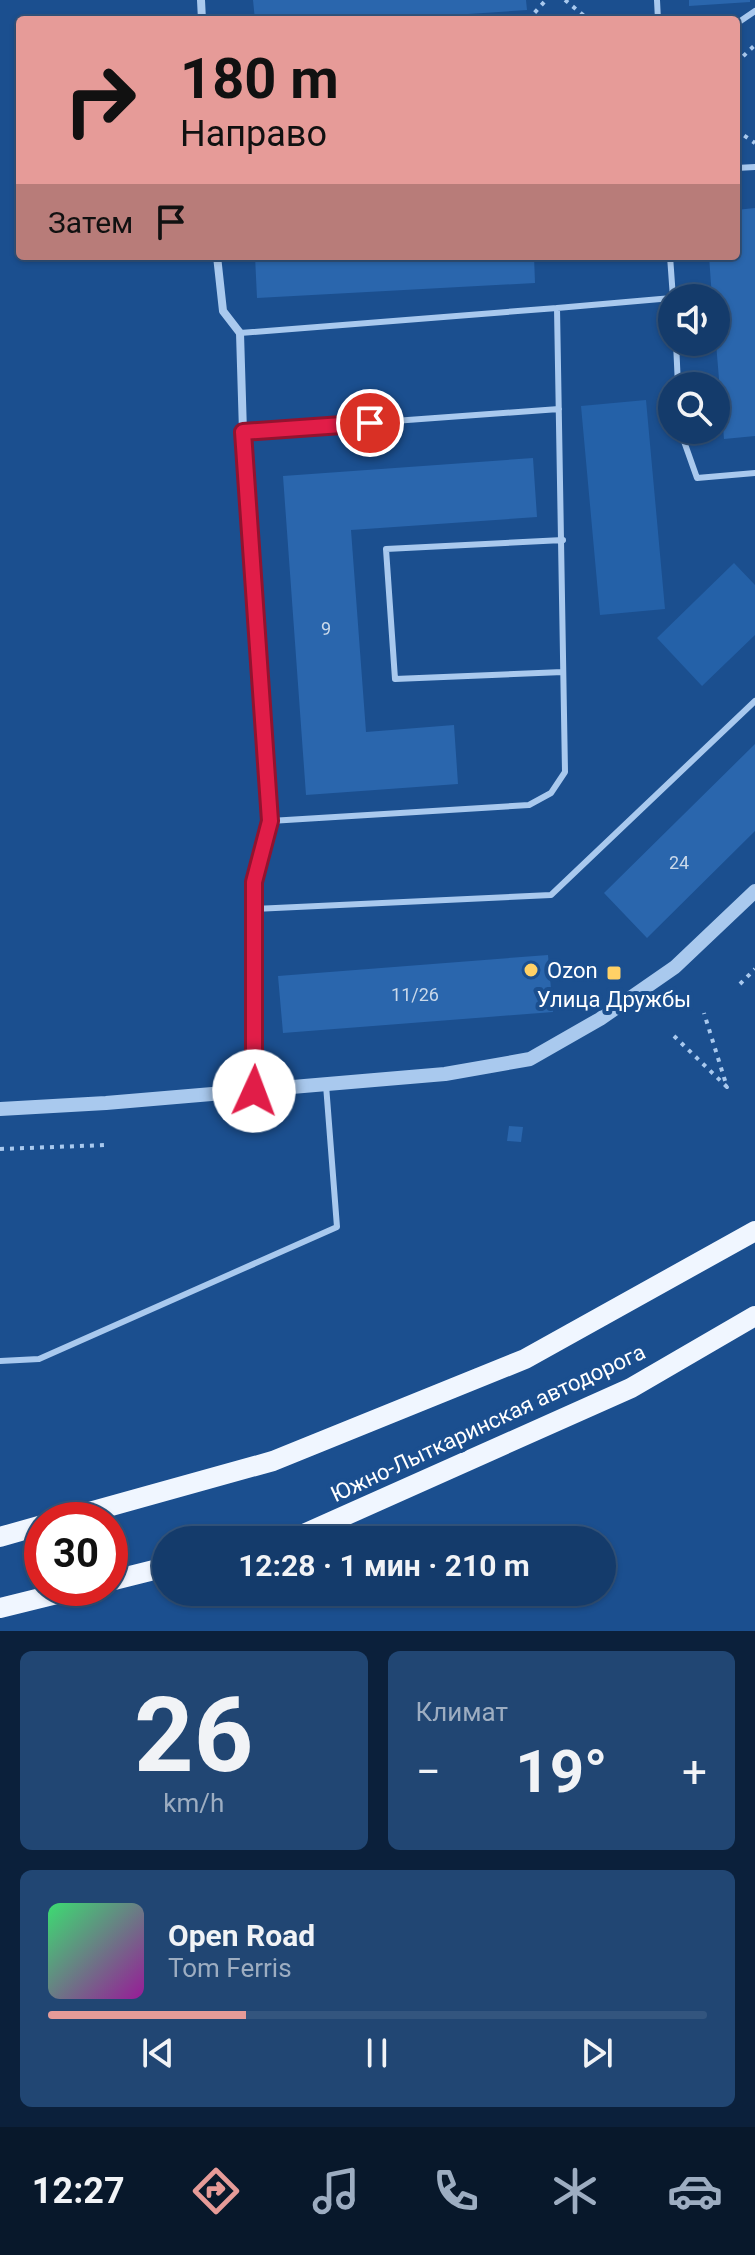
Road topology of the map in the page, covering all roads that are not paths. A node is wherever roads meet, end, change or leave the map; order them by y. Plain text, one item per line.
1 (217, 260) edge
2 (670, 260) edge
3 (671, 284) edge
4 (658, 299) edge
5 (557, 308) junction
6 (240, 333) junction
7 (559, 409) junction
8 (243, 432) junction
9 (685, 444) edge
10 (755, 473) edge
11 (563, 540) junction
12 (563, 672) junction
13 (755, 701) edge
14 (270, 821) junction
15 (755, 891) edge
16 (254, 909) junction
17 (326, 1085) junction
18 (254, 1091) junction
19 (0, 1109) edge
20 (755, 1231) edge
21 (755, 1316) edge
22 (0, 1361) edge
23 (126, 1502) edge
24 (322, 1526) edge
25 (24, 1530) edge
26 (0, 1537) edge
27 (152, 1570) edge
28 (128, 1576) edge
29 (24, 1602) edge
30 (0, 1608) edge

1 - 6 street
2 - 3 lane
4 - 5 lane
5 - 6 lane
5 - 7 lane
6 - 8 street
7 - 8 lane
7 - 11 lane
8 - 14 street
9 - 10 lane
11 - 12 lane
11 - 12 lane
12 - 14 lane
13 - 16 lane
14 - 16 street
15 - 17 street
16 - 18 street
17 - 18 street
17 - 22 lane
18 - 19 street
20 - 23 main road, Южно-Лыткаринская автодорога
21 - 24 main road, Южно-Лыткаринская автодорога
25 - 26 main road
27 - 28 main road
29 - 30 main road

